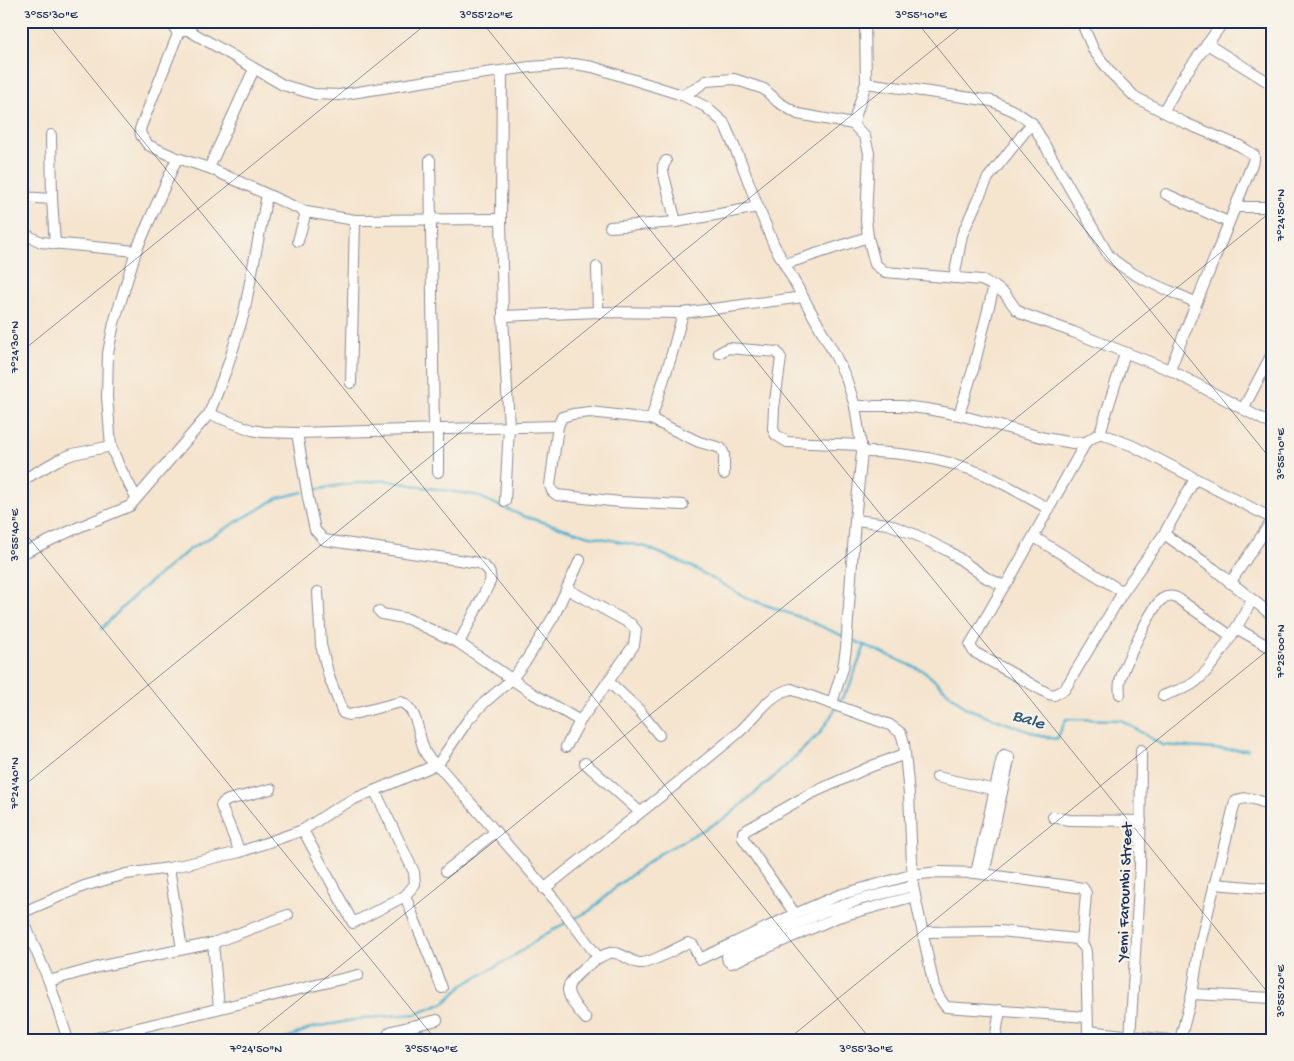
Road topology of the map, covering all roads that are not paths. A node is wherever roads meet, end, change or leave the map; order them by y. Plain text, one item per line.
1 (171, 21) edge
2 (865, 21) edge
3 (1081, 21) edge
4 (1224, 21) edge
5 (178, 34) junction
6 (1207, 44) junction
7 (254, 68) junction
8 (502, 71) junction
9 (866, 82) junction
10 (1273, 85) edge
11 (682, 95) junction
12 (1164, 112) junction
13 (853, 124) junction
14 (1032, 124) junction
15 (50, 135) dead end
16 (177, 158) junction
17 (430, 160) dead end
18 (666, 161) dead end
19 (208, 168) junction
20 (1166, 194) dead end
21 (267, 195) junction
22 (21, 196) edge
23 (52, 198) junction
24 (1236, 206) junction
25 (758, 207) junction
26 (1273, 207) edge
27 (306, 212) junction
28 (431, 219) junction
29 (355, 220) junction
30 (501, 220) junction
31 (676, 222) junction
32 (1228, 222) junction
33 (610, 227) dead end
34 (21, 232) edge
35 (868, 238) junction
36 (298, 241) dead end
37 (55, 244) junction
38 (136, 251) junction
39 (785, 264) junction
40 (597, 267) dead end
41 (954, 278) junction
42 (994, 286) junction
43 (804, 297) junction
44 (1196, 302) junction
45 (598, 312) junction
46 (683, 313) junction
47 (503, 316) junction
48 (1273, 352) edge
49 (719, 353) dead end
50 (1125, 353) junction
51 (1170, 370) junction
52 (351, 383) dead end
53 (855, 406) junction
54 (1243, 408) junction
55 (208, 414) junction
56 (960, 416) junction
57 (650, 419) junction
58 (1273, 425) edge
59 (558, 426) junction
60 (509, 427) junction
61 (436, 429) junction
62 (297, 433) junction
63 (1100, 433) junction
64 (1086, 442) junction
65 (111, 446) junction
66 (861, 449) junction
67 (438, 472) dead end
68 (724, 474) dead end
69 (1195, 479) junction
70 (21, 481) edge
71 (136, 497) junction
72 (505, 501) dead end
73 (683, 505) dead end
74 (1048, 509) junction
75 (855, 520) junction
76 (1164, 534) junction
77 (1034, 537) junction
78 (21, 554) edge
79 (580, 560) dead end
80 (1230, 583) junction
81 (1004, 586) junction
82 (567, 589) junction
83 (318, 592) dead end
84 (1123, 592) junction
85 (1252, 600) junction
86 (379, 611) dead end
87 (1273, 616) edge
88 (1234, 632) junction
89 (459, 643) junction
90 (1273, 649) edge
91 (512, 679) junction
92 (608, 681) junction
93 (1120, 694) dead end
94 (1163, 696) dead end
95 (840, 706) junction
96 (580, 721) junction
97 (659, 735) dead end
98 (566, 747) dead end
99 (1141, 750) dead end
100 (905, 754) junction
101 (586, 763) dead end
102 (438, 764) junction
103 (937, 777) dead end
104 (271, 789) dead end
105 (375, 791) junction
106 (1273, 806) edge
107 (640, 812) junction
108 (1053, 817) dead end
109 (1141, 821) junction
110 (303, 830) junction
111 (495, 832) junction
112 (240, 852) junction
113 (168, 868) junction
114 (446, 871) dead end
115 (911, 874) junction
116 (980, 874) junction
117 (1214, 884) junction
118 (544, 889) junction
119 (1273, 889) edge
120 (914, 891) junction
121 (405, 896) junction
122 (21, 914) edge
123 (795, 914) junction
124 (288, 915) dead end
125 (924, 932) junction
126 (213, 943) junction
127 (1082, 944) junction
128 (182, 949) junction
129 (598, 957) junction
130 (358, 975) dead end
131 (49, 981) junction
132 (442, 988) dead end
133 (1192, 994) junction
134 (1273, 998) edge
135 (219, 1008) junction
136 (1000, 1010) junction
137 (1087, 1017) junction
138 (586, 1019) dead end
139 (437, 1020) dead end
140 (1087, 1035) edge
141 (114, 1036) edge
142 (1130, 1038) edge
143 (68, 1040) edge
144 (88, 1040) edge
145 (385, 1040) edge
146 (995, 1040) edge
147 (1169, 1040) edge
148 (1180, 1040) edge

1 - 5 street
2 - 9 street
3 - 12 street
4 - 6 street
5 - 7 street
5 - 16 street
6 - 10 street
6 - 12 street
7 - 8 street
7 - 19 street
8 - 11 street
8 - 30 street
9 - 13 street
9 - 14 street
11 - 13 street
11 - 25 street
12 - 24 street
13 - 35 street
14 - 41 street
14 - 44 street
15 - 23 street
16 - 19 street
16 - 38 street
17 - 28 street
18 - 31 street
19 - 21 street
20 - 32 street
21 - 27 street
21 - 55 street
22 - 23 street
23 - 37 street
24 - 26 street
24 - 32 street
25 - 31 street
25 - 39 street
27 - 29 street
27 - 36 street
28 - 29 street
28 - 30 street
28 - 61 street
29 - 52 street
30 - 47 street
31 - 33 street
32 - 44 street
34 - 37 street
35 - 39 street
35 - 41 street
37 - 38 street
38 - 65 street
39 - 43 street
40 - 45 street
41 - 42 street
42 - 50 street
42 - 56 street
43 - 46 street
43 - 53 street
44 - 51 street
45 - 46 street
45 - 47 street
46 - 57 street
47 - 60 street
48 - 54 street
49 - 66 street
50 - 51 street
50 - 63 street
51 - 54 street
53 - 56 street
53 - 66 street
54 - 58 street
55 - 62 street
55 - 71 street
56 - 64 street
57 - 59 street
57 - 68 street
59 - 60 street
59 - 73 street
60 - 61 street
60 - 72 street
61 - 62 street
61 - 67 street
62 - 89 street
63 - 64 street
63 - 69 street
64 - 74 street
65 - 70 street
65 - 71 street
66 - 74 street
66 - 75 street
69 - 76 street
69 - 80 street
71 - 78 street
74 - 77 street
75 - 81 street
75 - 95 street
76 - 80 street
76 - 84 street
77 - 81 street
77 - 84 street
79 - 82 street
80 - 85 street
81 - 84 street
82 - 91 street
82 - 92 street
83 - 102 street
85 - 87 street
85 - 88 street
86 - 89 street
88 - 90 street
88 - 93 street
88 - 94 street
89 - 91 street
91 - 96 street
91 - 102 street
92 - 96 street
92 - 97 street
95 - 100 street
95 - 107 street
96 - 98 street
99 - 109 street, Yemi Farounbi Street
100 - 115 street
100 - 123 street
101 - 107 street
102 - 105 street
102 - 111 street
103 - 116 street
104 - 112 street
105 - 110 street
105 - 121 street
106 - 117 street
107 - 118 street
108 - 109 street
109 - 142 street, Yemi Farounbi Street
110 - 112 street
110 - 121 street
111 - 114 street
111 - 118 street
112 - 113 street
113 - 122 street
113 - 128 street
115 - 116 street
115 - 120 street
115 - 123 street
116 - 127 street
117 - 119 street
117 - 133 street
118 - 129 street
120 - 120 street
120 - 125 street
121 - 132 street
122 - 131 street
123 - 129 street
124 - 126 street
125 - 127 street
125 - 136 street
126 - 128 street
126 - 135 street
127 - 137 street
128 - 131 street
129 - 138 street
130 - 135 street
131 - 143 street
133 - 134 street
133 - 148 street
135 - 141 street
136 - 137 street
136 - 146 street
137 - 140 street
139 - 145 street
140 - 142 street
141 - 144 street
142 - 147 street

